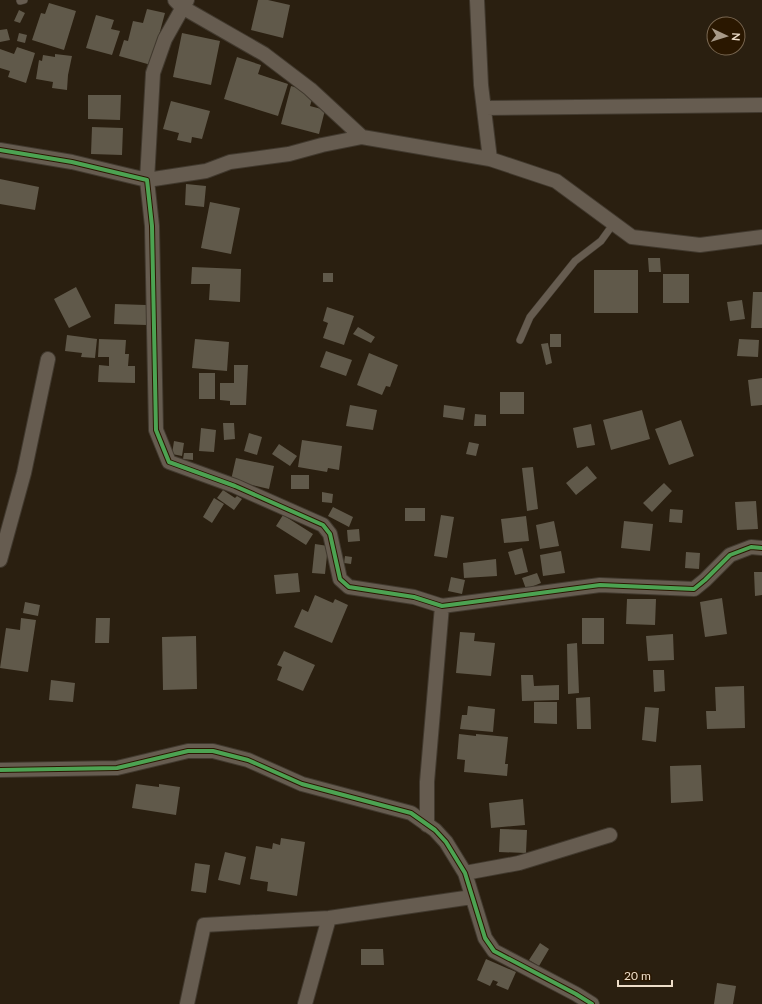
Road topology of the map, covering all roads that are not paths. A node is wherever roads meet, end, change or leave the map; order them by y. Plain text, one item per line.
1 (477, 0) edge
2 (181, 2) edge
3 (762, 105) edge
4 (484, 108) junction
5 (362, 137) junction
6 (0, 150) edge
7 (490, 159) junction
8 (147, 180) junction
9 (614, 223) junction
10 (762, 236) edge
11 (520, 340) dead end
12 (48, 359) dead end
13 (762, 548) edge
14 (0, 560) edge
15 (442, 606) junction
16 (0, 770) edge
17 (427, 825) junction
18 (610, 835) dead end
19 (465, 873) junction
20 (472, 897) junction
21 (329, 918) junction
22 (187, 1004) edge
23 (305, 1004) edge
24 (592, 1004) edge

1 - 4 street
2 - 5 street
2 - 8 street
3 - 4 street
4 - 7 street
5 - 7 street
5 - 8 street
6 - 8 street
7 - 9 street
8 - 15 street
9 - 10 street
9 - 11 lane
12 - 14 street
13 - 15 street
15 - 17 street
16 - 17 street
17 - 19 street
18 - 19 street
19 - 20 street
20 - 21 street
20 - 24 street
21 - 22 street
21 - 23 street

